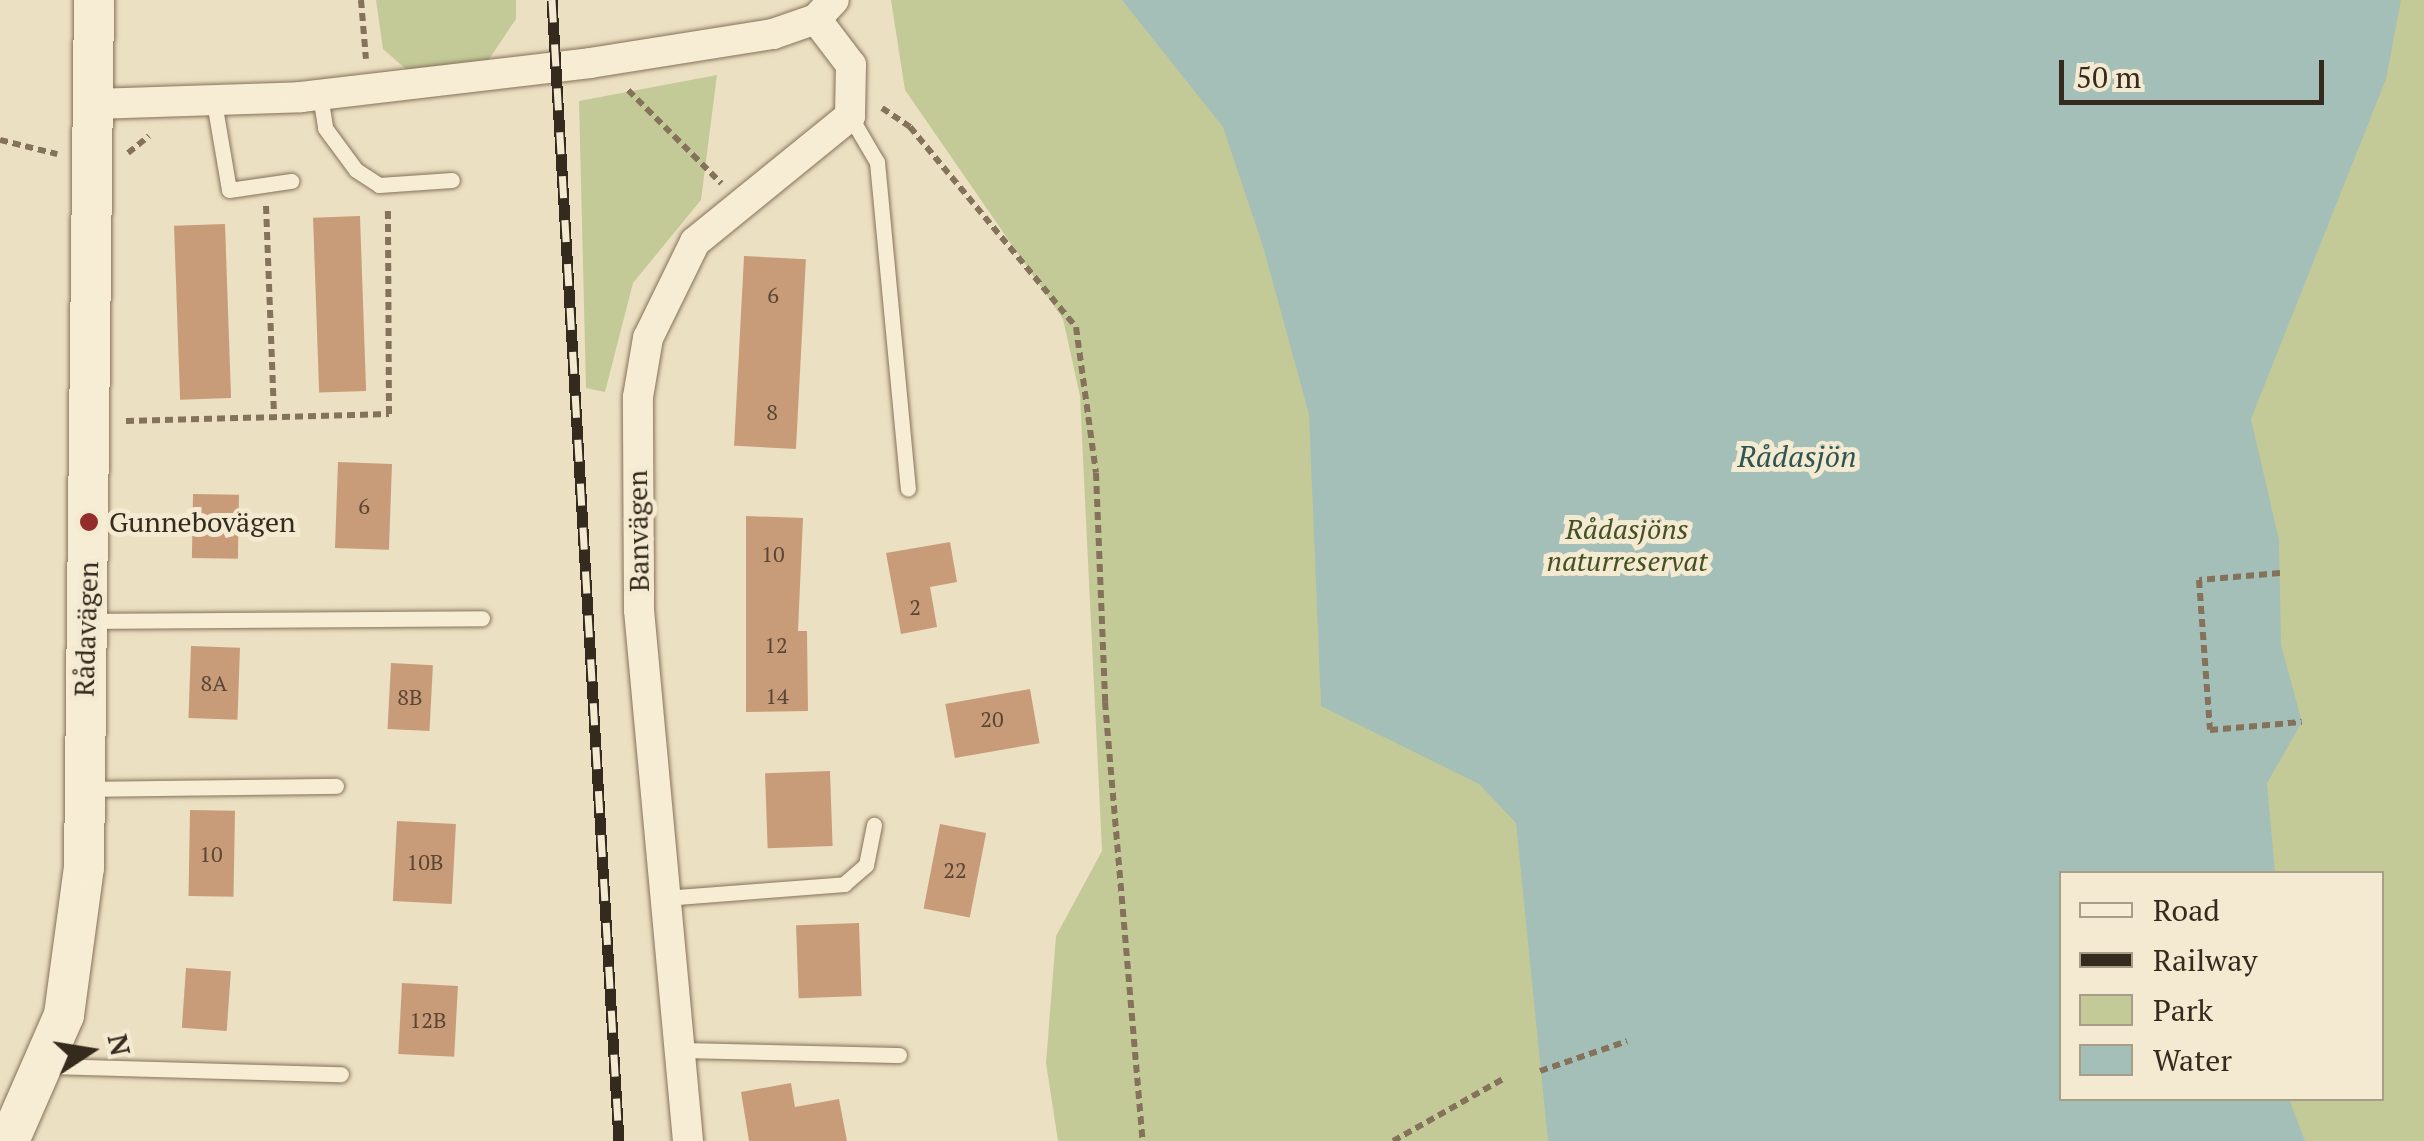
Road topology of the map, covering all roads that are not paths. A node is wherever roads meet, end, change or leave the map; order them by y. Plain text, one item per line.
1 (94, 0) edge
2 (825, 9) edge
3 (320, 95) junction
4 (214, 102) junction
5 (853, 103) junction
6 (94, 104) junction
7 (452, 180) dead end
8 (291, 181) dead end
9 (908, 488) dead end
10 (482, 618) dead end
11 (85, 621) junction
12 (336, 786) dead end
13 (83, 788) junction
14 (874, 825) dead end
15 (664, 898) junction
16 (680, 1050) junction
17 (899, 1056) dead end
18 (48, 1066) junction
19 (342, 1074) dead end
20 (8, 1141) edge
21 (688, 1141) edge

1 - 6 street, Rådavägen
2 - 3 street
2 - 5 street
3 - 4 street
3 - 7 lane
4 - 6 street
4 - 8 lane
5 - 9 lane
5 - 15 street, Banvägen
6 - 11 street, Rådavägen
10 - 11 lane
11 - 13 street, Rådavägen
12 - 13 lane
13 - 18 street, Rådavägen
14 - 15 lane
15 - 16 street, Banvägen
16 - 17 lane
16 - 21 street, Banvägen
18 - 19 lane
18 - 20 street, Rådavägen

